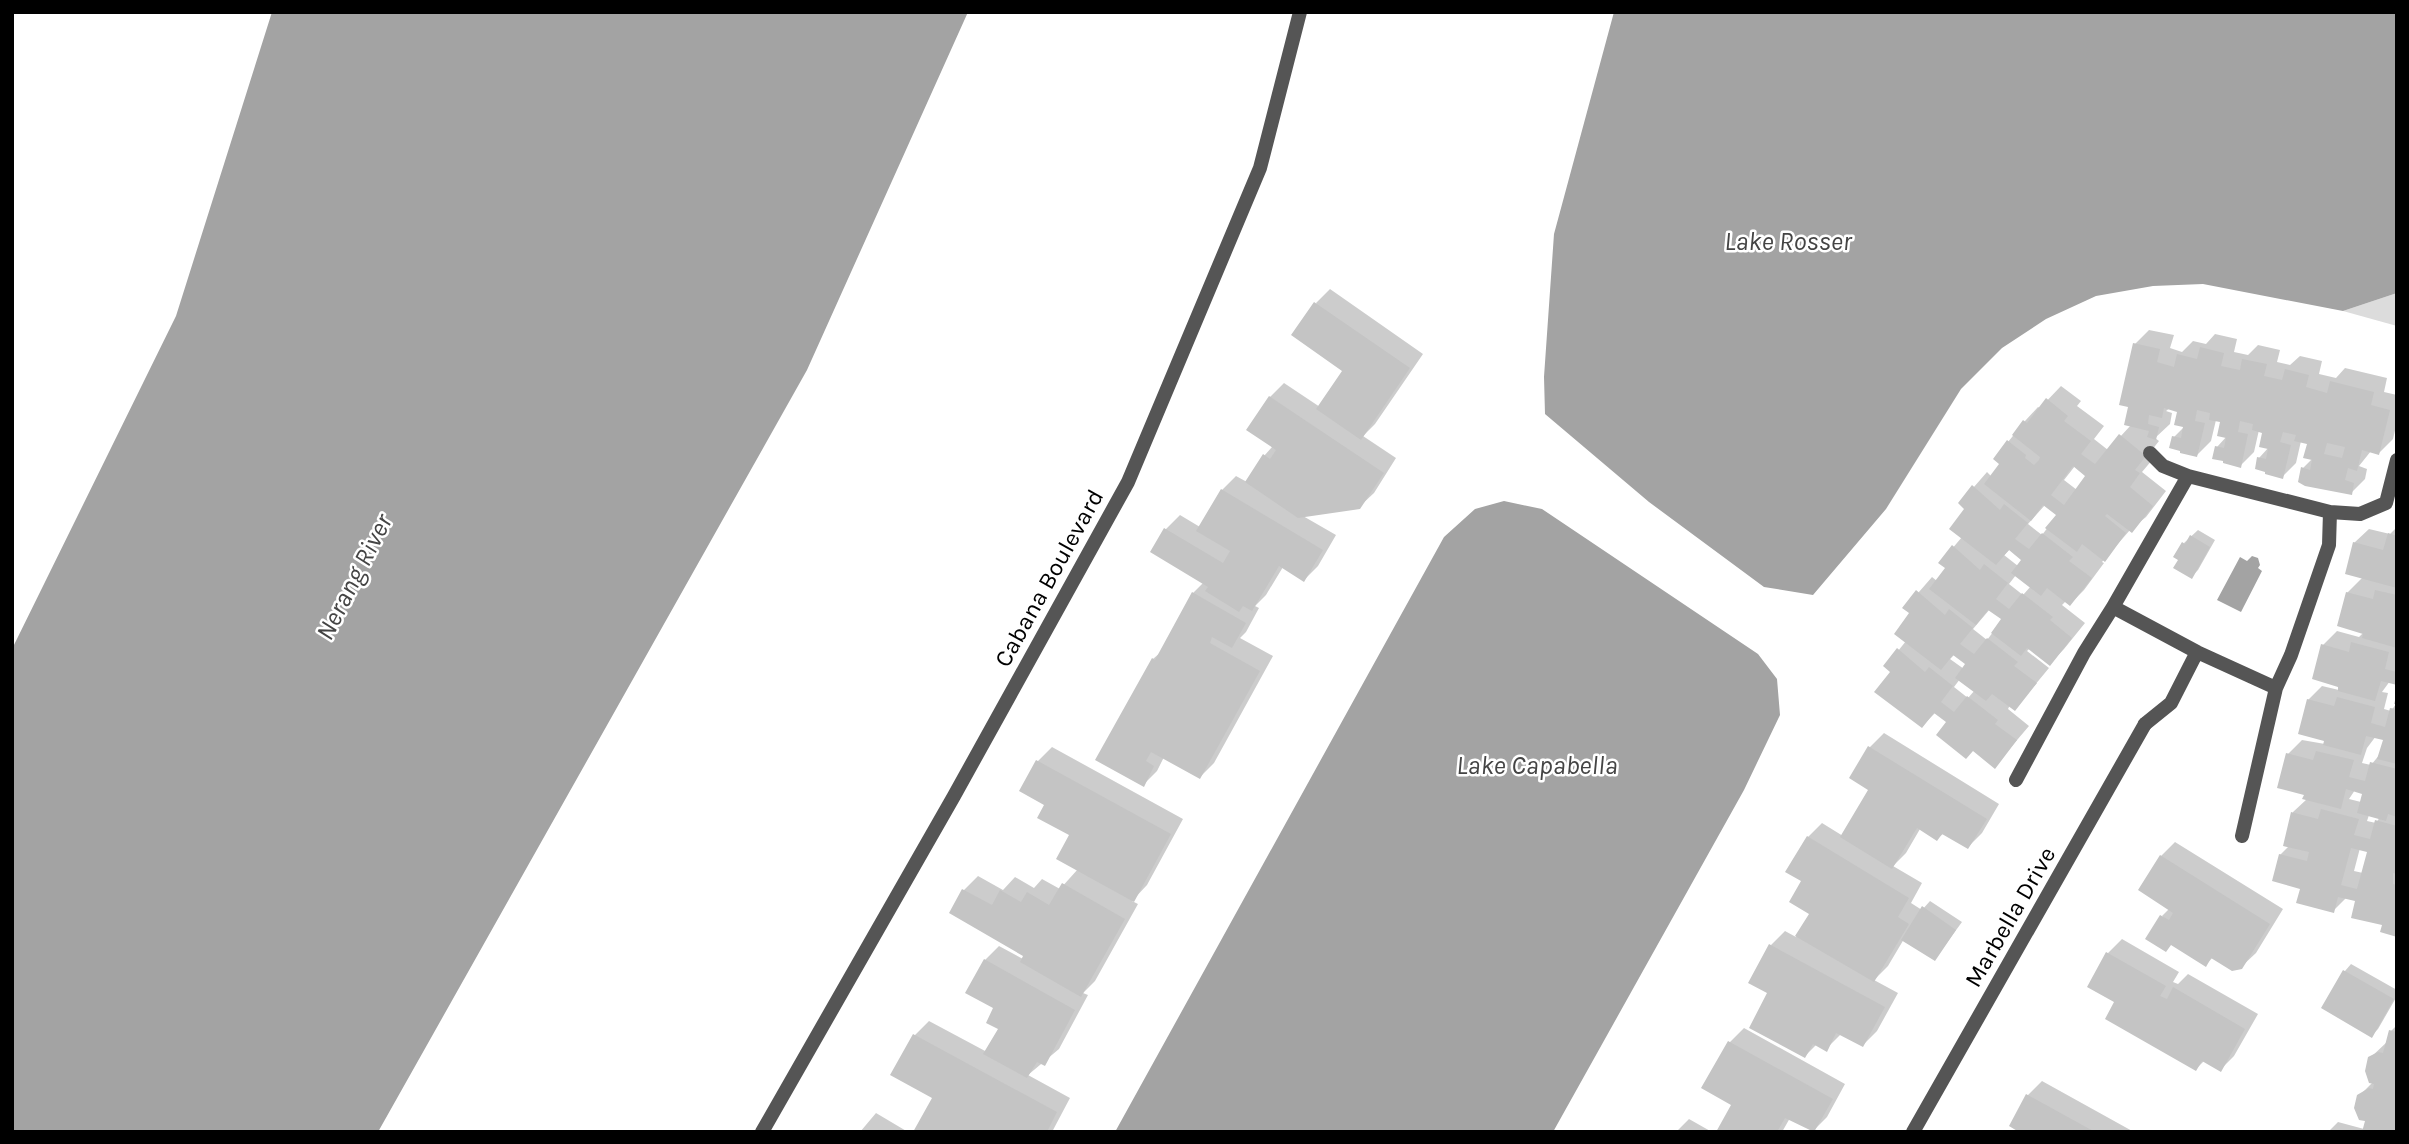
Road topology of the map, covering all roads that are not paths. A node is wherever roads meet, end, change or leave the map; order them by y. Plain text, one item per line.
1 (1300, 12) edge
2 (2150, 453) dead end
3 (2397, 460) edge
4 (2188, 476) junction
5 (2330, 512) junction
6 (2113, 607) junction
7 (2197, 652) junction
8 (2276, 688) junction
9 (2016, 780) dead end
10 (2242, 836) dead end
11 (762, 1132) edge
12 (1913, 1132) edge

1 - 11 street, Cabana Boulevard
2 - 4 street
3 - 5 street
4 - 5 street
4 - 6 street
5 - 8 street
6 - 7 street
6 - 9 street
7 - 8 street
7 - 12 street, Marbella Drive
8 - 10 street

